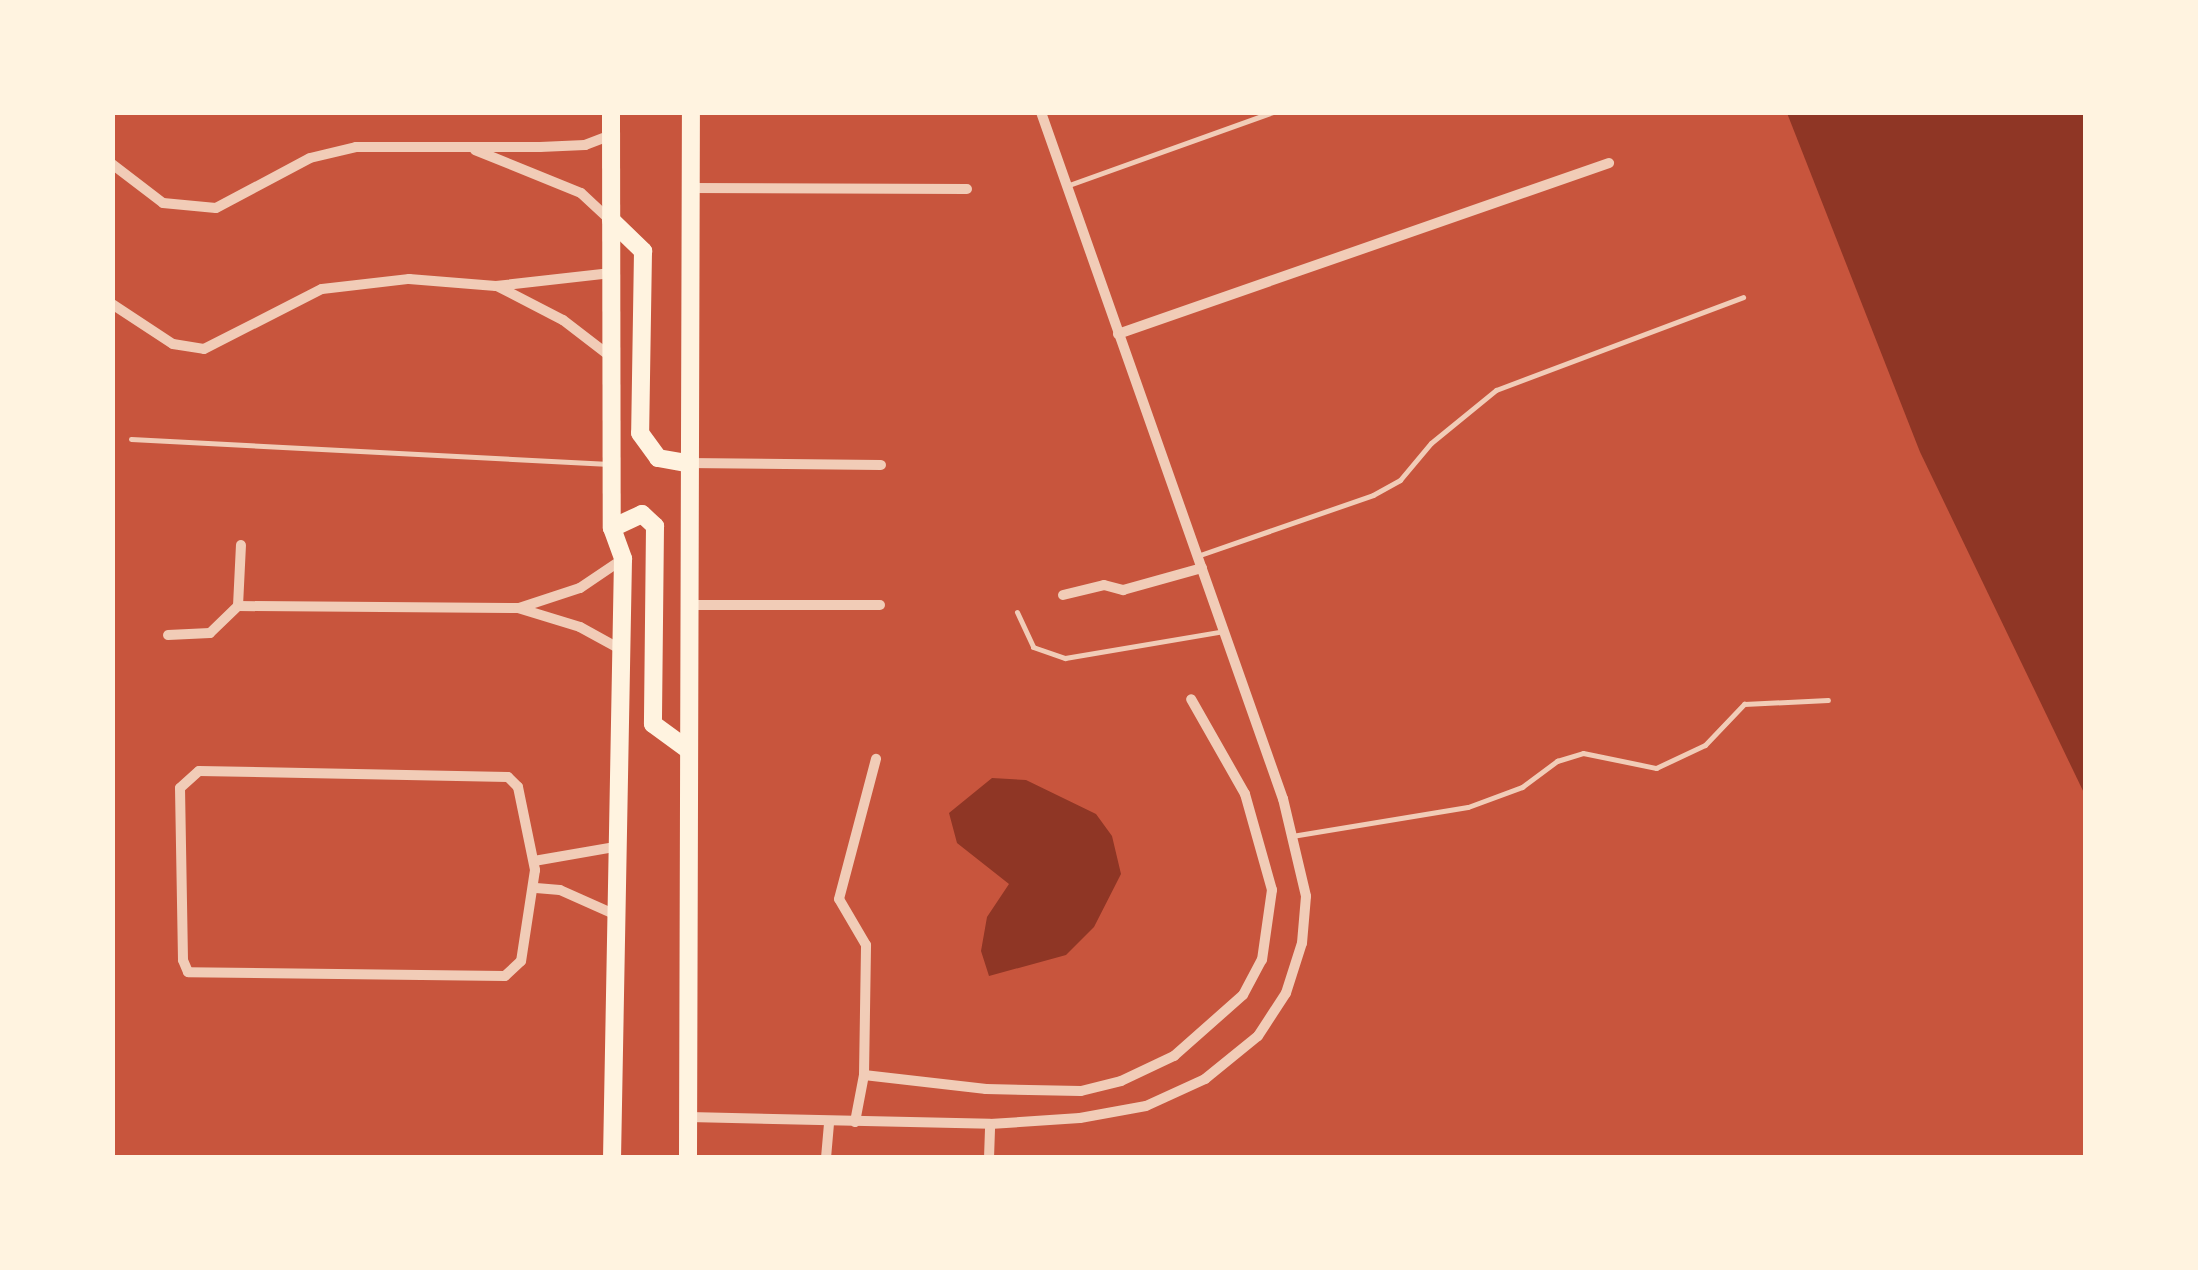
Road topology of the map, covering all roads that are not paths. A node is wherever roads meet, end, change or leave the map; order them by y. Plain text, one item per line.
1 (611, 112) edge
2 (690, 112) edge
3 (1040, 112) edge
4 (1274, 112) edge
5 (611, 135) junction
6 (464, 146) junction
7 (1609, 162) dead end
8 (112, 164) edge
9 (1067, 186) junction
10 (690, 188) junction
11 (967, 189) dead end
12 (610, 220) junction
13 (611, 274) junction
14 (496, 286) junction
15 (1743, 297) dead end
16 (112, 304) edge
17 (1118, 334) junction
18 (611, 357) junction
19 (131, 439) dead end
20 (686, 463) junction
21 (612, 465) junction
22 (881, 465) dead end
23 (612, 528) junction
24 (240, 545) dead end
25 (1197, 556) junction
26 (624, 559) junction
27 (1202, 568) junction
28 (1063, 595) dead end
29 (686, 604) junction
30 (880, 605) dead end
31 (238, 606) junction
32 (518, 608) junction
33 (1017, 612) dead end
34 (1224, 631) junction
35 (168, 636) dead end
36 (623, 651) junction
37 (1190, 699) dead end
38 (1828, 700) dead end
39 (686, 749) junction
40 (876, 759) dead end
41 (1292, 836) junction
42 (614, 847) junction
43 (534, 862) junction
44 (536, 888) junction
45 (614, 914) junction
46 (864, 1075) junction
47 (689, 1116) junction
48 (830, 1121) junction
49 (856, 1122) junction
50 (990, 1124) junction
51 (612, 1158) edge
52 (688, 1158) edge
53 (826, 1158) edge
54 (988, 1158) edge

1 - 5 highway
2 - 10 highway
3 - 9 street
4 - 9 lane
5 - 6 street
5 - 12 highway
6 - 8 street
6 - 12 street
7 - 17 street
9 - 17 street
10 - 11 street
10 - 20 highway
12 - 13 highway
12 - 20 highway
13 - 14 street
13 - 18 highway
14 - 16 street
14 - 18 street
15 - 25 lane
17 - 25 street
18 - 21 highway
19 - 21 lane
20 - 22 street
20 - 29 highway
21 - 23 highway
23 - 26 highway
23 - 39 highway
24 - 31 street
25 - 27 street
26 - 32 street
26 - 36 highway
27 - 28 street
27 - 34 street
29 - 30 street
29 - 39 highway
31 - 32 street
31 - 35 street
32 - 36 street
33 - 34 lane
34 - 41 street
36 - 42 highway
37 - 46 street
38 - 41 lane
39 - 47 highway
40 - 46 street
41 - 50 street
42 - 43 street
42 - 45 highway
43 - 44 street
43 - 44 street
44 - 45 street
45 - 51 highway
46 - 49 street
47 - 48 street
47 - 52 highway
48 - 49 street
48 - 53 street
49 - 50 street
50 - 54 street

